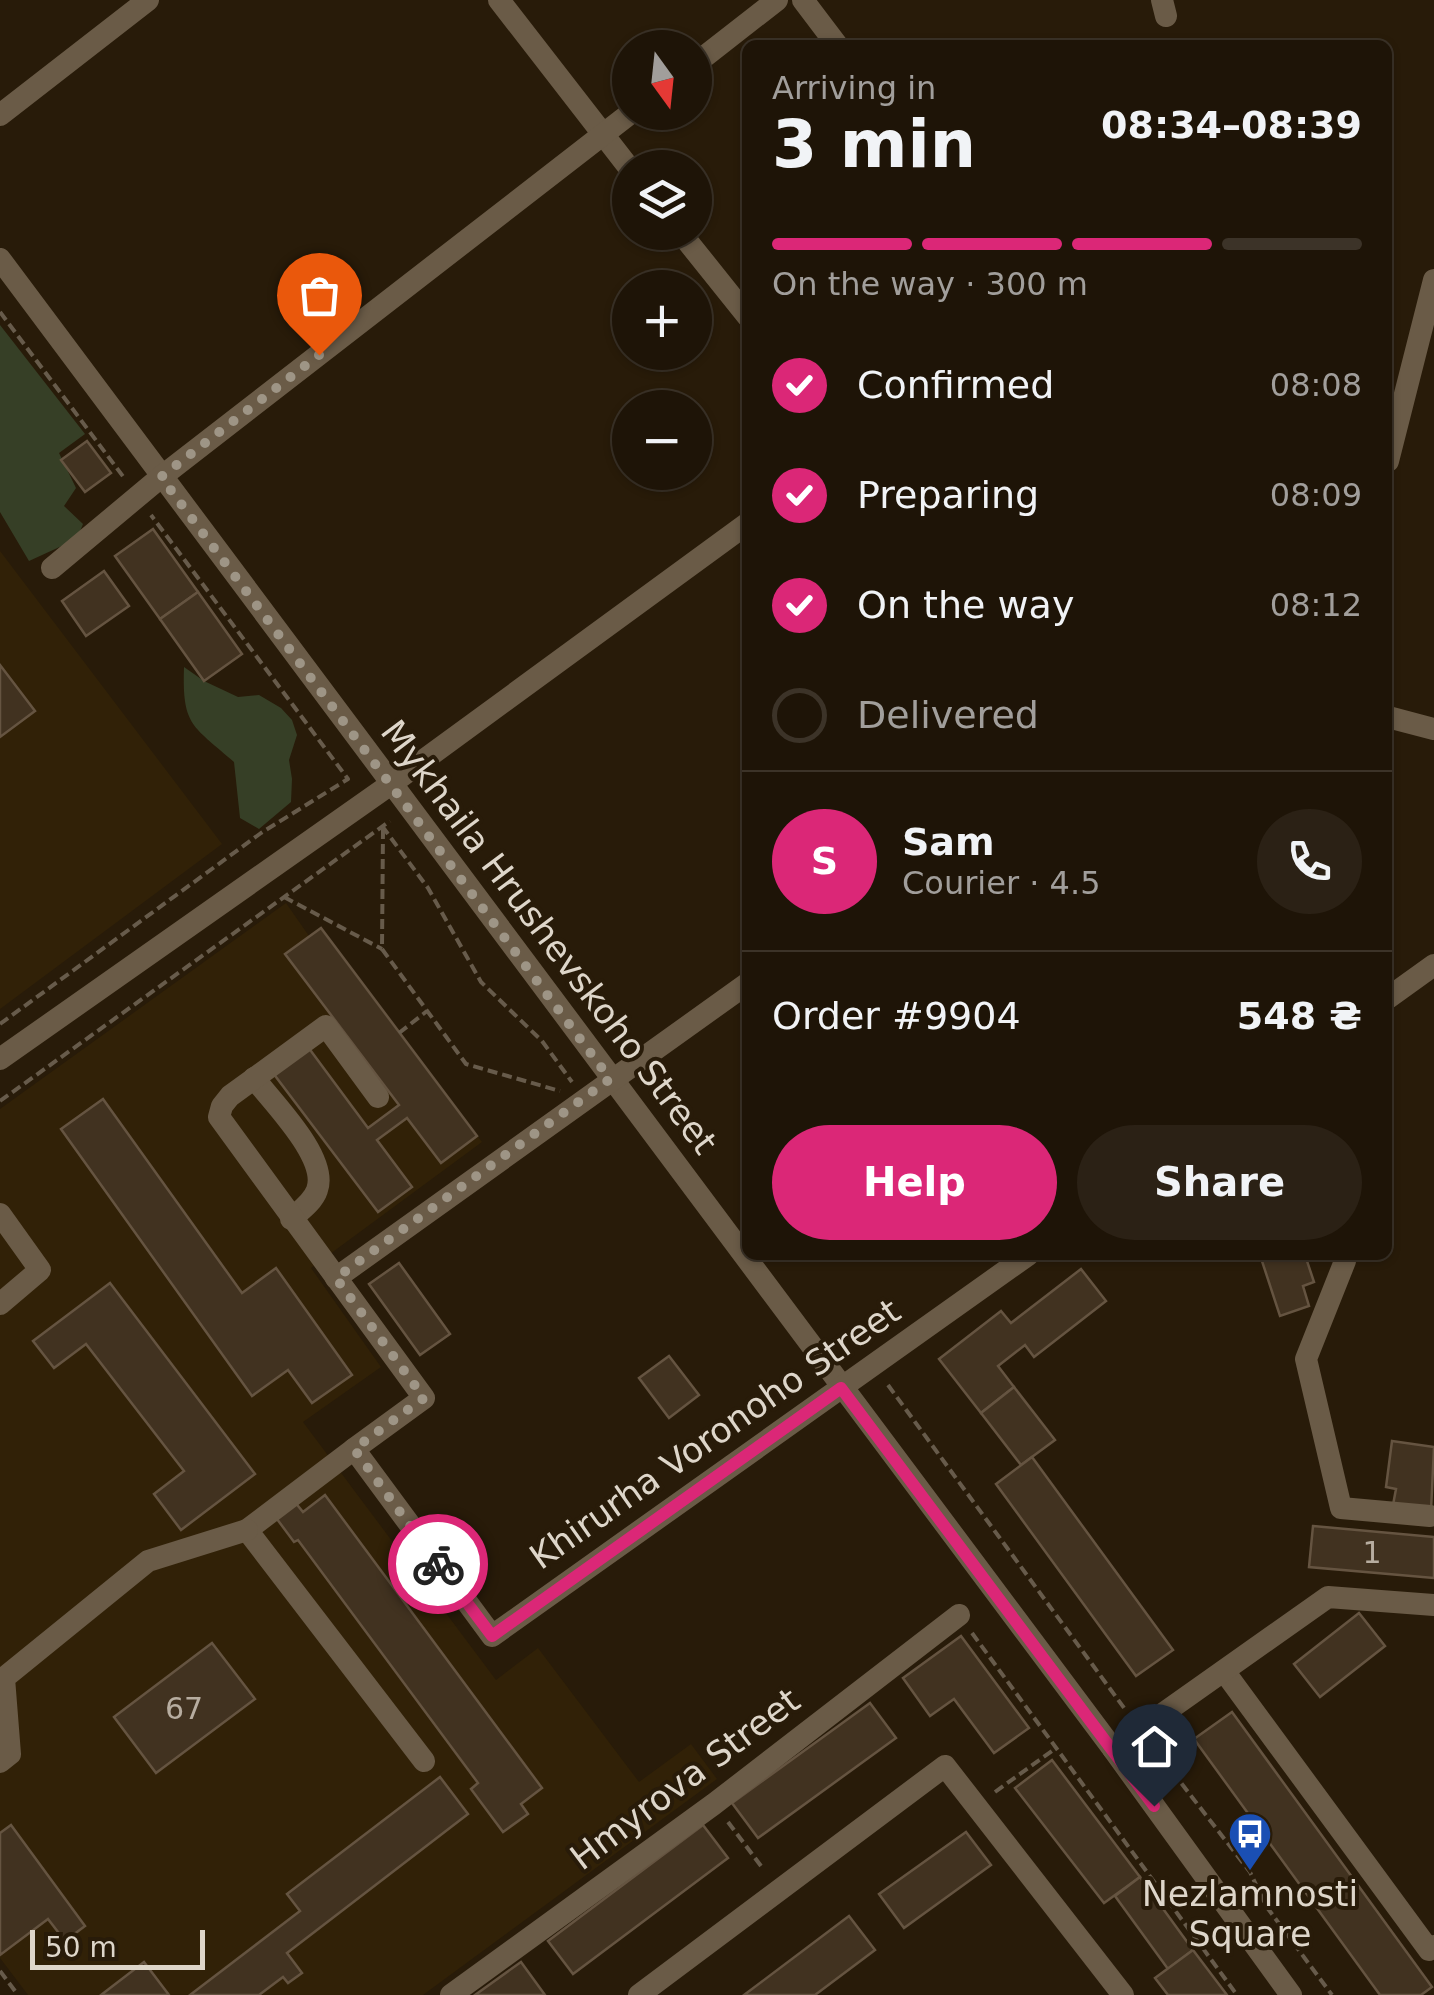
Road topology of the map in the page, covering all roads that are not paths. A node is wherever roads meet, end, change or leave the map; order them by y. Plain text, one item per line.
1 (148, 0) edge
2 (500, 0) edge
3 (777, 0) edge
4 (803, 0) edge
5 (833, 40) edge
6 (712, 51) edge
7 (0, 115) edge
8 (612, 128) edge
9 (603, 135) junction
10 (615, 150) edge
11 (694, 250) edge
12 (0, 260) edge
13 (1434, 280) edge
14 (742, 310) edge
15 (1392, 445) edge
16 (161, 477) junction
17 (742, 527) edge
18 (52, 568) dead end
19 (1392, 718) edge
20 (1434, 729) edge
21 (390, 784) junction
22 (1434, 965) edge
23 (742, 987) edge
24 (1392, 995) edge
25 (0, 1059) edge
26 (254, 1078) junction
27 (610, 1079) junction
28 (378, 1096) dead end
29 (0, 1214) edge
30 (291, 1219) junction
31 (742, 1256) edge
32 (745, 1260) edge
33 (1021, 1260) edge
34 (1344, 1260) edge
35 (336, 1278) junction
36 (0, 1304) edge
37 (841, 1388) junction
38 (354, 1449) junction
39 (1430, 1516) dead end
40 (247, 1530) junction
41 (1434, 1605) edge
42 (959, 1615) road end
43 (1224, 1671) junction
44 (1112, 1750) junction
45 (0, 1762) edge
46 (424, 1762) dead end
47 (1434, 1946) edge
48 (451, 1995) edge
49 (639, 1995) edge
50 (1123, 1995) edge
51 (1291, 1995) edge

1 - 7 street
2 - 9 street
3 - 6 street
4 - 5 street
8 - 9 street
9 - 10 street
9 - 16 street
11 - 14 street
12 - 16 street, Mykhaila Hrushevskoho Street
13 - 15 street
16 - 18 street
16 - 21 street, Mykhaila Hrushevskoho Street
17 - 21 street
19 - 20 street
21 - 25 street
21 - 27 street, Mykhaila Hrushevskoho Street
22 - 24 street
23 - 27 street
26 - 28 street
26 - 30 street
26 - 30 street
27 - 31 street, Mykhaila Hrushevskoho Street
27 - 35 street
29 - 36 street
30 - 35 street
32 - 37 street, Mykhaila Hrushevskoho Street
33 - 37 street, Khirurha Voronoho Street
34 - 39 street
35 - 38 street
37 - 38 street, Khirurha Voronoho Street
37 - 44 street, Mykhaila Hrushevskoho Street
38 - 40 street
40 - 45 street
40 - 46 street
41 - 43 street
42 - 48 street, Hmyrova Street
43 - 44 street
43 - 47 street
44 - 51 street, Mykhaila Hrushevskoho Street
49 - 50 street

